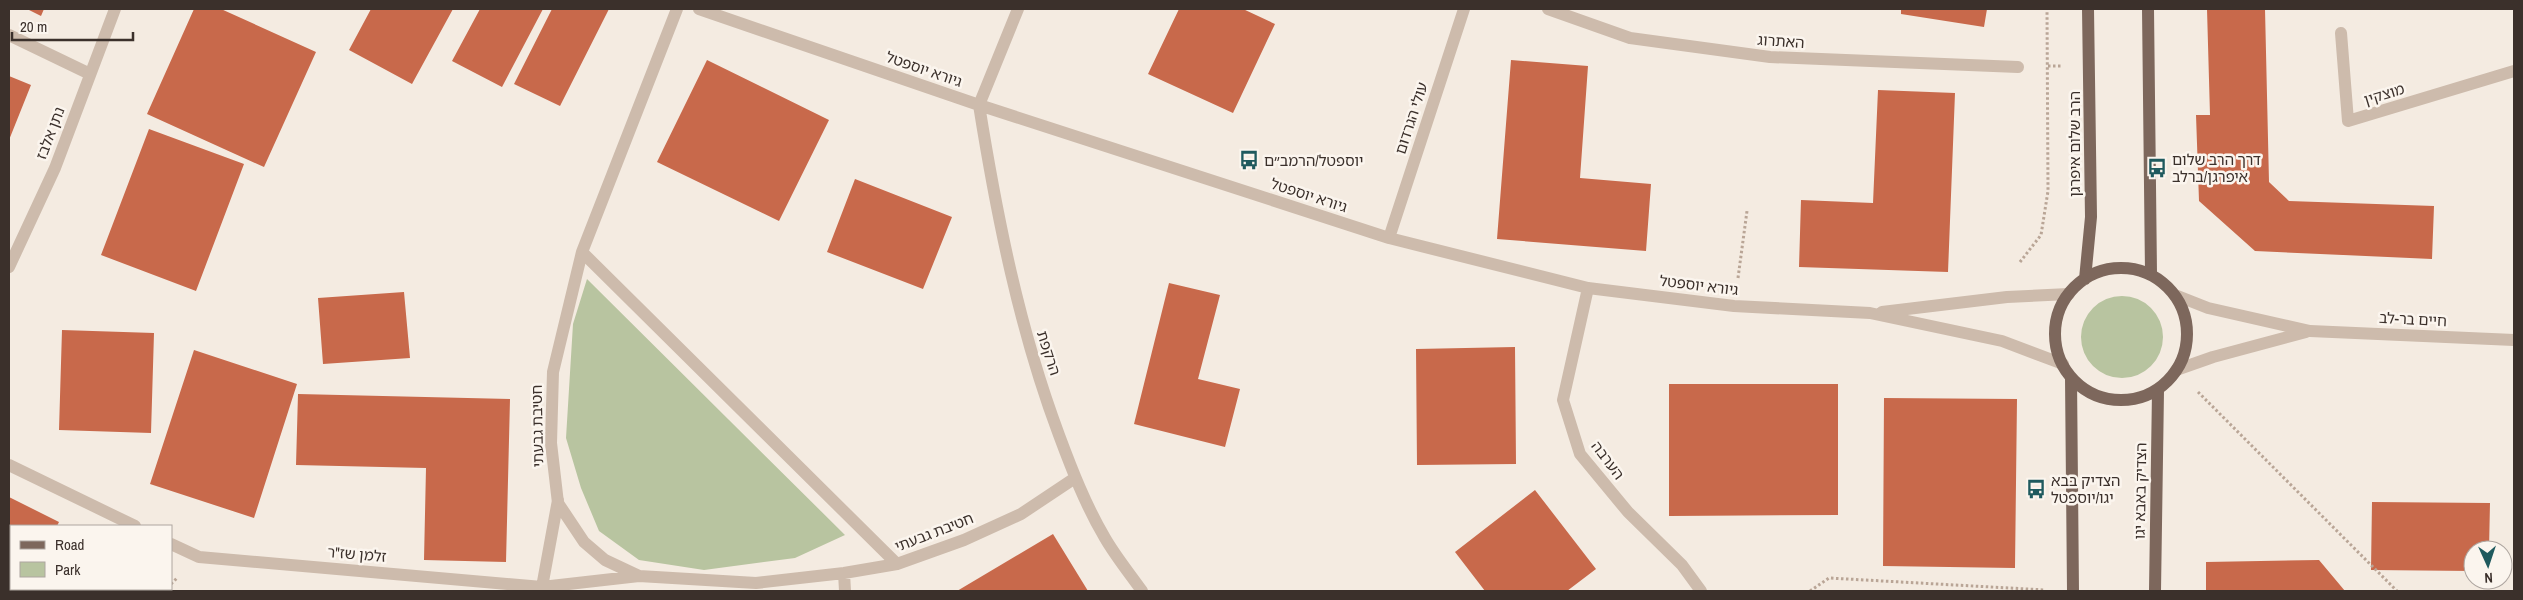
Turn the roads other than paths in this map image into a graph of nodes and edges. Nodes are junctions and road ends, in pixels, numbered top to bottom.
1 (115, 9) edge
2 (677, 9) edge
3 (699, 9) edge
4 (1018, 9) edge
5 (1464, 9) edge
6 (1548, 9) edge
7 (2088, 9) edge
8 (2148, 9) edge
9 (2341, 33) dead end
10 (9, 35) edge
11 (2018, 67) road end
12 (2514, 71) edge
13 (90, 74) junction
14 (978, 105) junction
15 (1389, 238) junction
16 (582, 252) junction
17 (9, 267) edge
18 (2150, 273) junction
19 (2085, 279) junction
20 (1588, 288) junction
21 (2069, 294) junction
22 (2175, 295) junction
23 (1870, 313) junction
24 (2310, 331) junction
25 (2514, 340) edge
26 (2062, 364) junction
27 (2176, 370) junction
28 (2071, 378) junction
29 (2158, 391) junction
30 (9, 465) edge
31 (1075, 478) junction
32 (558, 500) junction
33 (133, 525) edge
34 (172, 544) edge
35 (896, 564) junction
36 (844, 573) junction
37 (640, 576) junction
38 (542, 589) edge
39 (845, 591) edge
40 (1142, 591) edge
41 (1702, 591) edge
42 (2073, 591) edge
43 (2155, 591) edge

1 - 13 street, נתן אלבז
2 - 16 street, חטיבת גבעתי
3 - 14 street, גיורא יוספטל
4 - 14 street
5 - 15 street, עולי הגרדום
6 - 11 street, האתרוג
7 - 19 main road, הרב שלום איפרגן
8 - 18 main road
9 - 12 street, מוצקין
10 - 13 street
13 - 17 street, נתן אלבז
14 - 15 street, גיורא יוספטל
14 - 31 street, הרקפת
15 - 20 street, גיורא יוספטל
16 - 32 street, חטיבת גבעתי
16 - 35 street
18 - 19 main road
18 - 22 main road
19 - 21 main road
20 - 23 street, גיורא יוספטל
20 - 41 street, הערבה
21 - 23 street, גיורא יוספטל
21 - 26 main road
22 - 24 street, חיים בר-לב
22 - 27 main road
23 - 26 street, גיורא יוספטל
24 - 25 street, חיים בר-לב
24 - 27 street, חיים בר-לב
26 - 28 main road
27 - 29 main road
28 - 29 main road
28 - 42 main road
29 - 43 main road, הצדיק באבא יגו
30 - 33 street
31 - 35 street, חטיבת גבעתי
31 - 40 street, הרקפת
32 - 37 street, חטיבת גבעתי
32 - 38 street
34 - 38 street, זלמן שז"ר
35 - 36 street, חטיבת גבעתי
36 - 37 street, חטיבת גבעתי
36 - 39 street
37 - 38 street, זלמן שז"ר

